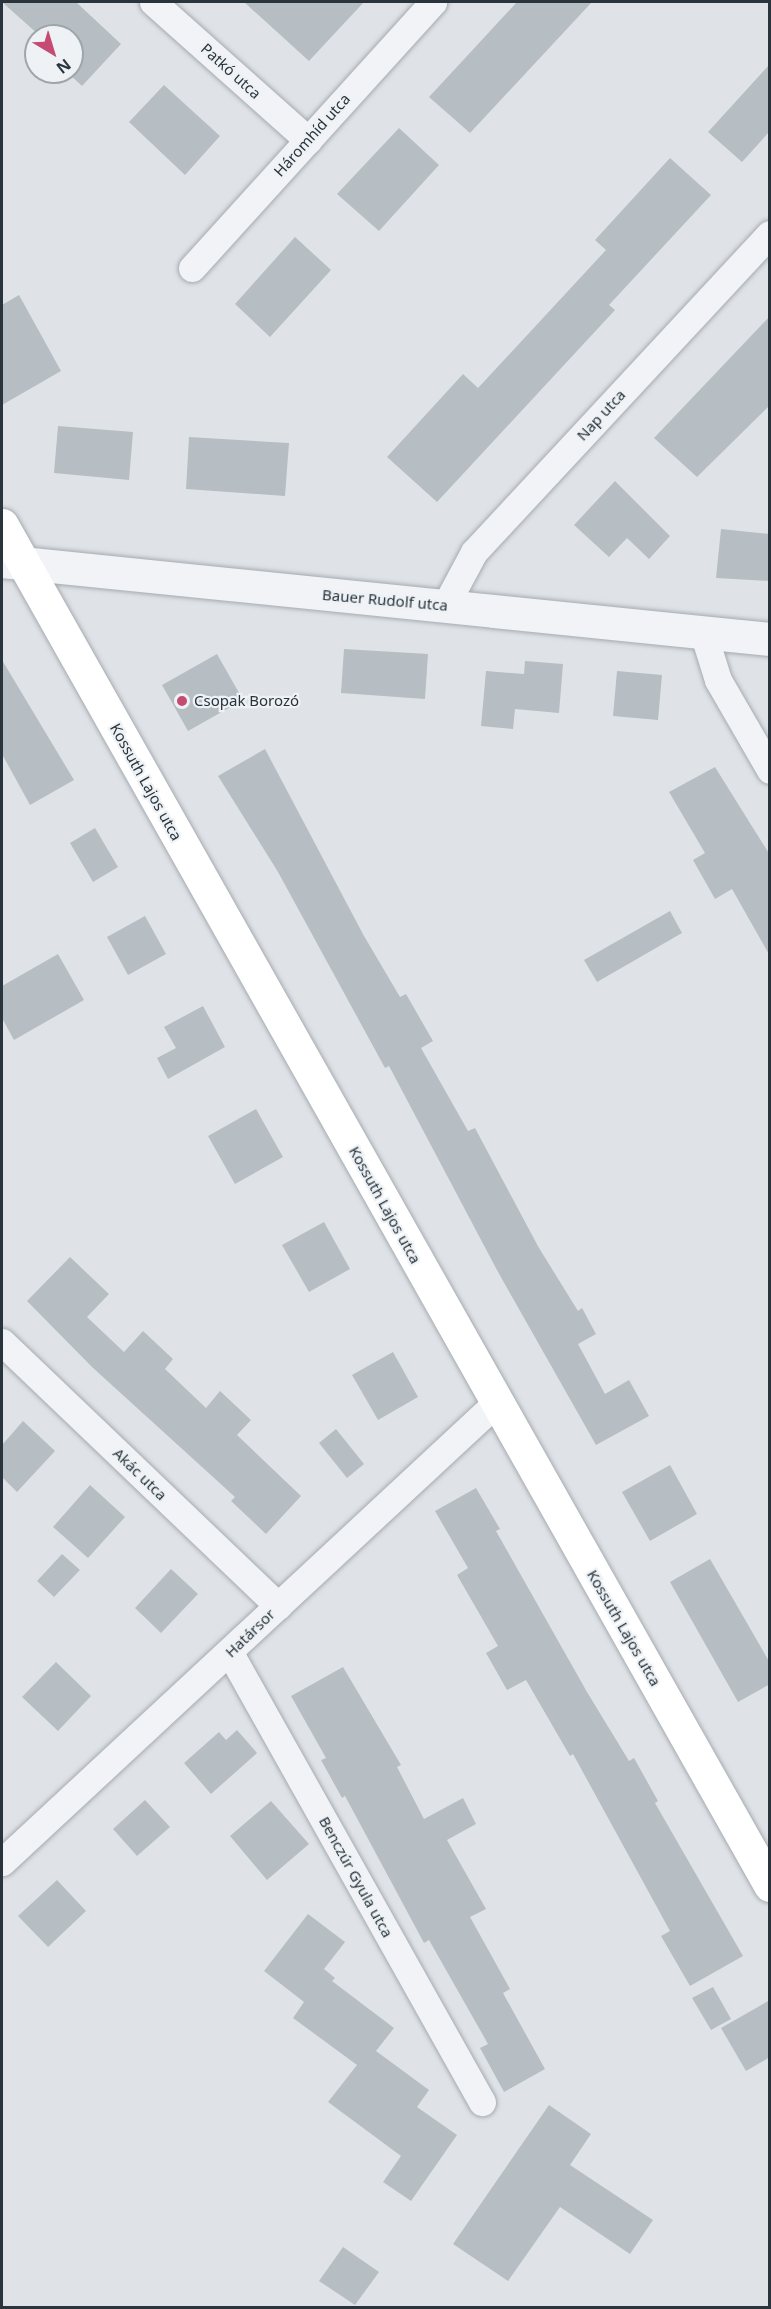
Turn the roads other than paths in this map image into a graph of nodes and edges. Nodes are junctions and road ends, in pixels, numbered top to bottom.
1 (153, 2) edge
2 (433, 2) edge
3 (308, 140) junction
4 (770, 234) edge
5 (192, 268) dead end
6 (2, 525) edge
7 (13, 563) edge
8 (445, 606) junction
9 (703, 632) junction
10 (770, 639) edge
11 (770, 770) edge
12 (2, 1342) edge
13 (496, 1403) junction
14 (278, 1606) junction
15 (230, 1653) junction
16 (2, 1862) edge
17 (770, 1885) edge
18 (482, 2102) dead end

1 - 3 street, Patkó utca
2 - 3 street, Háromhíd utca
3 - 5 street, Háromhíd utca
4 - 8 street, Nap utca
6 - 7 main road, Kossuth Lajos utca
7 - 8 street, Bauer Rudolf utca
7 - 13 main road, Kossuth Lajos utca
8 - 9 street, Bauer Rudolf utca
9 - 10 street, Bauer Rudolf utca
9 - 11 street
12 - 14 street, Akác utca
13 - 14 street, Határsor
13 - 17 main road, Kossuth Lajos utca
14 - 15 street, Határsor
15 - 16 street, Határsor
15 - 18 street, Benczúr Gyula utca

